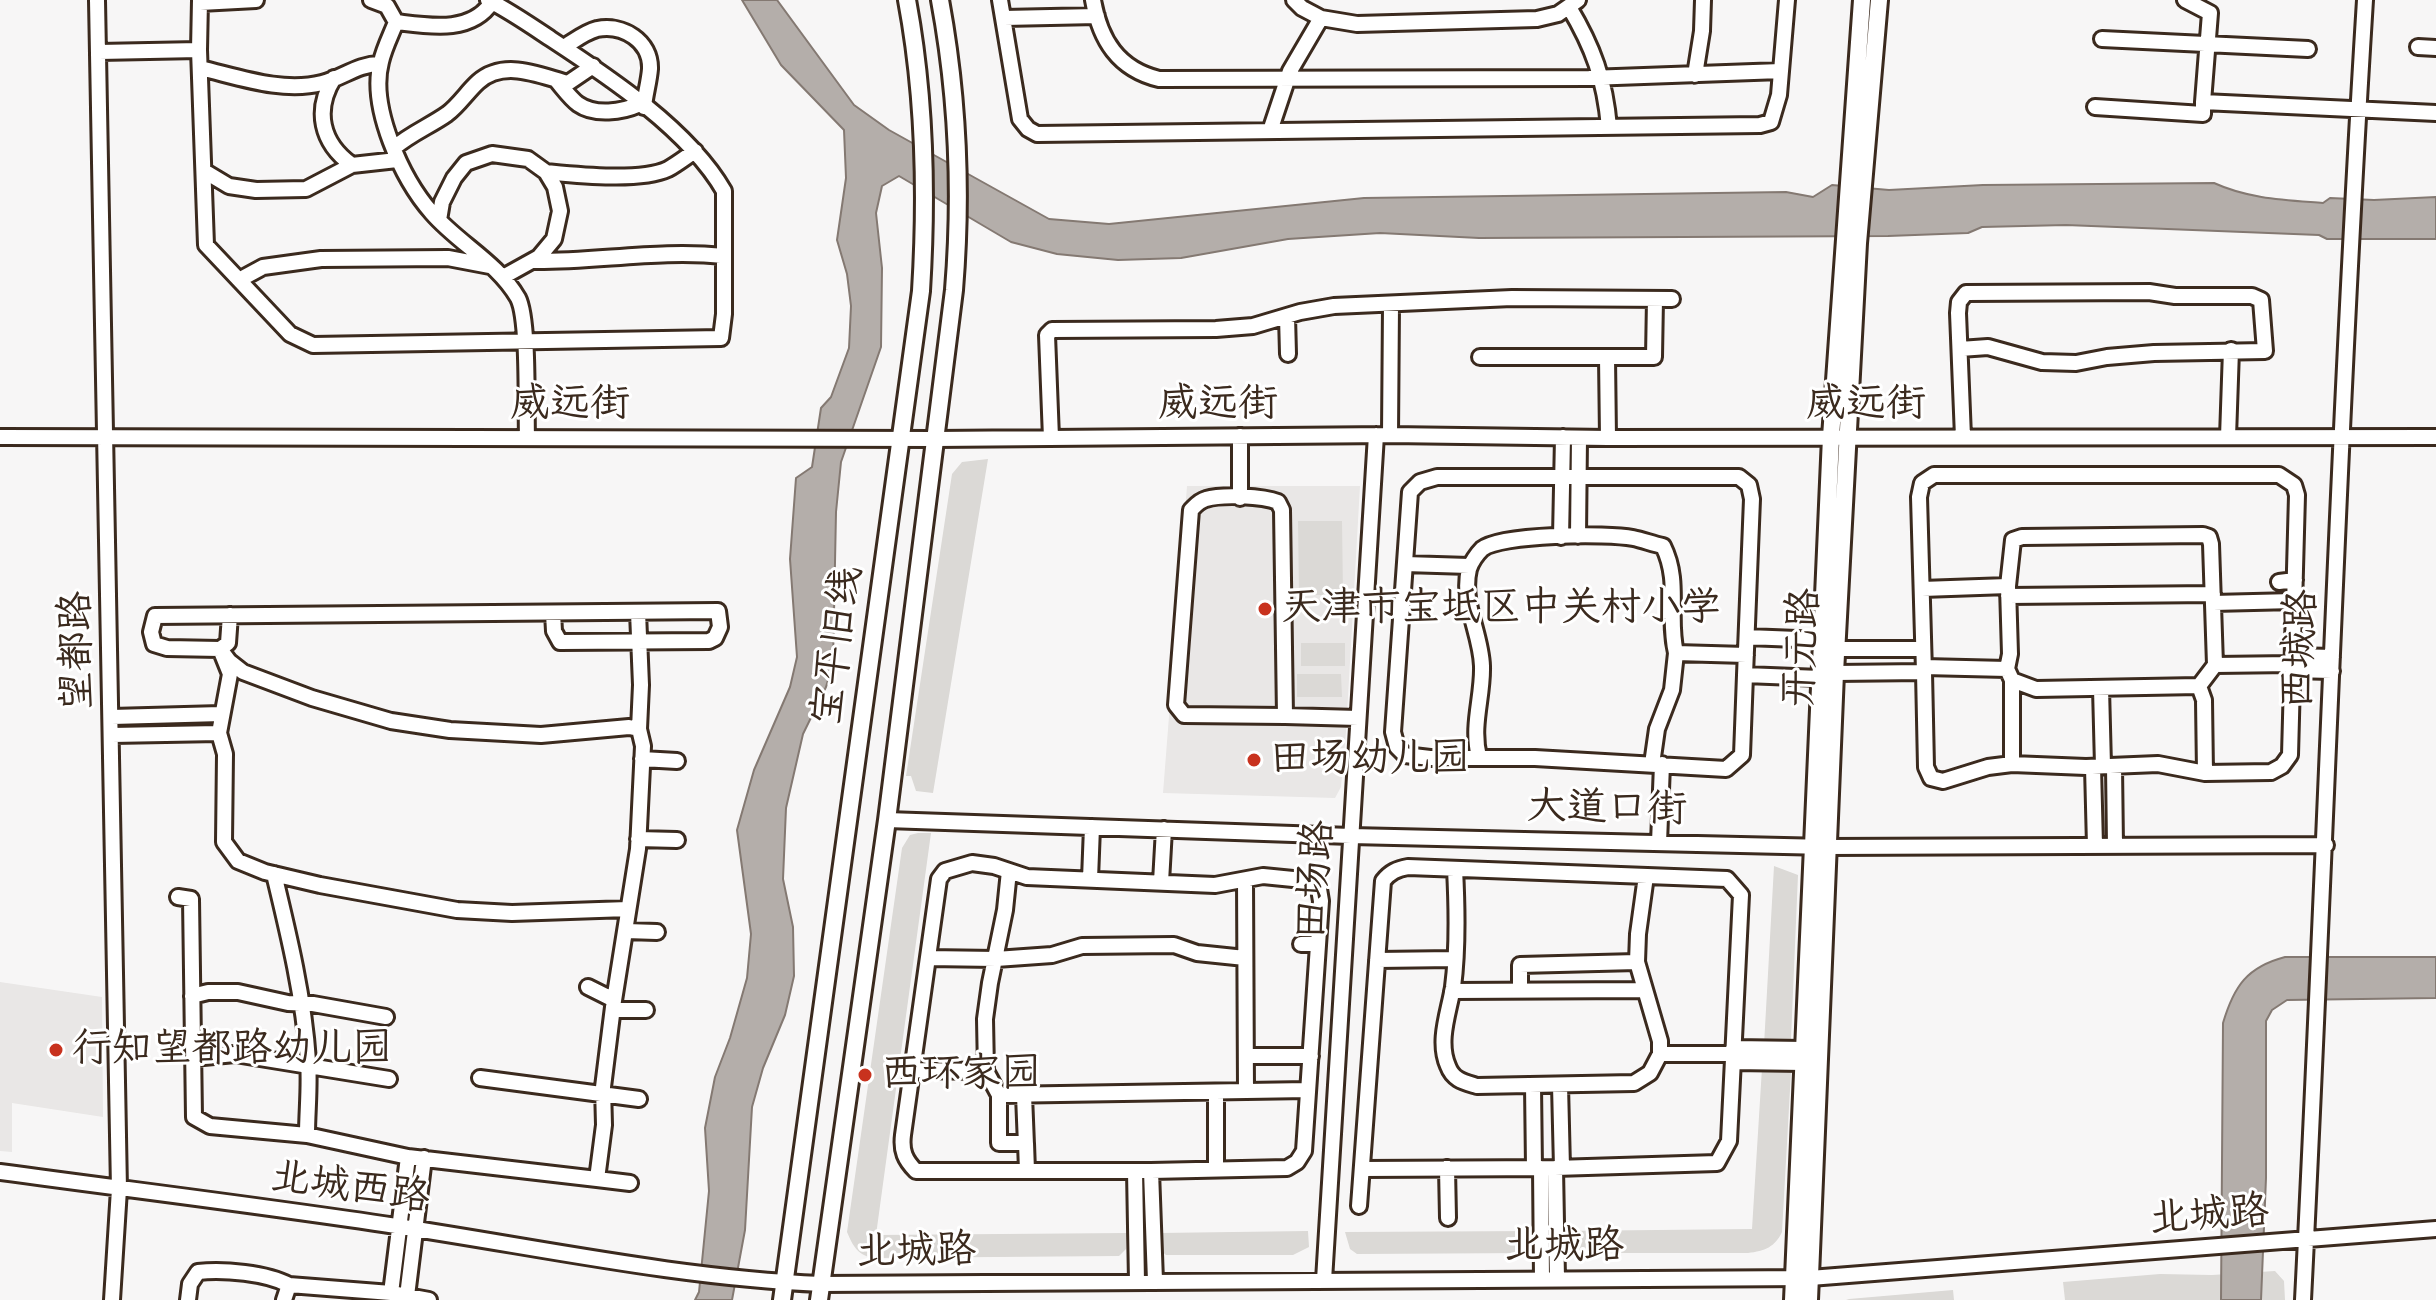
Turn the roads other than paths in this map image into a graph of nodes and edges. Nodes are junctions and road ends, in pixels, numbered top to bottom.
1 (97, 0) edge
2 (256, 0) edge
3 (371, 0) edge
4 (907, 0) edge
5 (940, 0) edge
6 (1000, 0) edge
7 (1093, 0) edge
8 (1294, 0) edge
9 (1703, 0) edge
10 (1787, 0) edge
11 (1862, 0) edge
12 (1879, 0) edge
13 (2185, 0) edge
14 (2365, 0) edge
15 (490, 1) edge
16 (200, 2) edge
17 (388, 3) edge
18 (1573, 4) edge
19 (1097, 16) junction
20 (1004, 18) junction
21 (1321, 18) junction
22 (396, 22) junction
23 (2102, 39) dead end
24 (2207, 44) junction
25 (564, 47) junction
26 (2418, 47) dead end
27 (2436, 48) edge
28 (2308, 49) dead end
29 (199, 50) junction
30 (99, 52) junction
31 (380, 64) junction
32 (593, 66) junction
33 (200, 68) junction
34 (1781, 71) junction
35 (1695, 75) junction
36 (334, 78) junction
37 (1601, 78) junction
38 (1287, 79) junction
39 (556, 80) junction
40 (2203, 102) junction
41 (642, 105) junction
42 (2095, 107) dead end
43 (2358, 109) junction
44 (2436, 113) edge
45 (1609, 127) junction
46 (1270, 131) junction
47 (695, 151) junction
48 (395, 154) junction
49 (352, 165) junction
50 (204, 171) junction
51 (546, 172) junction
52 (1856, 178) junction
53 (439, 220) junction
54 (724, 256) junction
55 (532, 261) junction
56 (498, 272) junction
57 (239, 280) junction
58 (1655, 299) junction
59 (1672, 299) dead end
60 (1391, 305) junction
61 (1287, 316) junction
62 (525, 342) junction
63 (1960, 349) junction
64 (2231, 350) junction
65 (1288, 354) dead end
66 (1480, 357) dead end
67 (1607, 357) junction
68 (1383, 435) junction
69 (107, 436) junction
70 (1240, 436) junction
71 (0, 437) edge
72 (527, 437) junction
73 (1563, 437) junction
74 (1963, 437) junction
75 (2228, 437) junction
76 (2341, 437) junction
77 (2436, 437) edge
78 (1051, 438) junction
79 (1579, 438) junction
80 (1608, 438) junction
81 (1839, 438) junction
82 (900, 439) junction
83 (936, 439) junction
84 (1569, 477) junction
85 (1240, 498) junction
86 (1578, 536) junction
87 (1561, 537) junction
88 (1405, 564) junction
89 (1469, 566) junction
90 (2295, 580) junction
91 (2279, 582) dead end
92 (1922, 589) junction
93 (2008, 591) junction
94 (2213, 598) junction
95 (2294, 601) junction
96 (638, 612) junction
97 (553, 613) junction
98 (230, 615) junction
99 (1747, 637) junction
100 (639, 642) junction
101 (1829, 645) junction
102 (220, 649) junction
103 (1923, 649) junction
104 (1676, 653) junction
105 (1746, 655) junction
106 (2293, 663) junction
107 (2332, 664) junction
108 (2215, 665) junction
109 (1924, 669) junction
110 (1745, 675) junction
111 (2009, 675) junction
112 (1828, 676) junction
113 (2199, 686) junction
114 (2101, 688) junction
115 (221, 714) junction
116 (1285, 716) junction
117 (112, 717) junction
118 (1358, 718) junction
119 (639, 729) junction
120 (219, 733) junction
121 (112, 735) junction
122 (1479, 757) junction
123 (642, 759) junction
124 (677, 761) dead end
125 (1657, 764) junction
126 (2012, 764) junction
127 (2103, 766) junction
128 (2205, 773) junction
129 (887, 820) junction
130 (1092, 827) junction
131 (1164, 829) junction
132 (1351, 836) junction
133 (638, 839) junction
134 (677, 840) dead end
135 (1659, 843) junction
136 (2326, 845) junction
137 (1820, 846) junction
138 (2095, 846) junction
139 (2115, 846) junction
140 (1455, 869) junction
141 (1009, 871) junction
142 (274, 874) junction
143 (1646, 876) junction
144 (1090, 879) junction
145 (1245, 880) junction
146 (1161, 882) junction
147 (178, 897) dead end
148 (628, 909) junction
149 (626, 931) junction
150 (657, 932) dead end
151 (1301, 944) dead end
152 (1318, 944) junction
153 (928, 958) junction
154 (1245, 958) junction
155 (996, 959) junction
156 (1454, 959) junction
157 (1377, 960) junction
158 (1637, 962) junction
159 (588, 987) dead end
160 (1520, 990) junction
161 (1644, 990) junction
162 (1452, 991) junction
163 (192, 996) junction
164 (301, 1005) junction
165 (613, 1005) junction
166 (646, 1010) dead end
167 (386, 1017) dead end
168 (1660, 1054) junction
169 (1311, 1055) junction
170 (1733, 1055) junction
171 (1246, 1056) junction
172 (1337, 1056) junction
173 (1804, 1056) junction
174 (193, 1058) junction
175 (308, 1067) junction
176 (912, 1070) junction
177 (986, 1071) junction
178 (480, 1078) dead end
179 (389, 1079) dead end
180 (1533, 1085) junction
181 (1560, 1085) junction
182 (1308, 1090) junction
183 (1246, 1091) junction
184 (1216, 1092) junction
185 (999, 1095) junction
186 (1024, 1095) junction
187 (604, 1096) junction
188 (639, 1099) dead end
189 (307, 1135) junction
190 (1026, 1145) junction
191 (408, 1157) junction
192 (424, 1158) junction
193 (1447, 1168) junction
194 (1548, 1168) junction
195 (1216, 1169) junction
196 (1362, 1169) junction
197 (1027, 1171) junction
198 (1143, 1171) junction
199 (0, 1172) edge
200 (597, 1179) junction
201 (630, 1183) dead end
202 (119, 1189) junction
203 (1359, 1206) dead end
204 (1448, 1218) dead end
205 (399, 1226) junction
206 (2436, 1229) edge
207 (415, 1230) junction
208 (2306, 1240) junction
209 (691, 1271) joint
210 (1802, 1278) junction
211 (1549, 1279) junction
212 (1324, 1280) junction
213 (1155, 1281) junction
214 (1137, 1282) junction
215 (289, 1285) junction
216 (784, 1291) edge
217 (820, 1292) edge
218 (391, 1293) junction
219 (407, 1296) junction
220 (112, 1300) edge
221 (188, 1300) edge
222 (284, 1300) edge
223 (429, 1300) edge
224 (1793, 1300) edge
225 (1809, 1300) edge
226 (2303, 1300) edge

1 - 30 street, 望都路
2 - 16 street
3 - 17 street
4 - 82 main road, 宝平旧线
5 - 83 main road, 宝平旧线
6 - 20 street
7 - 19 street
8 - 21 street
9 - 35 street
10 - 34 street
11 - 52 main road, 开元路
12 - 52 main road, 开元路
13 - 24 street
14 - 43 street, 西城路
15 - 22 street
15 - 25 street
16 - 29 street
17 - 22 street
18 - 21 street
18 - 37 street
19 - 20 street
19 - 38 street
20 - 46 street
21 - 38 street
22 - 31 street
23 - 24 street
24 - 28 street
24 - 40 street
25 - 32 street
25 - 41 street
26 - 27 street
29 - 30 street
29 - 33 street
30 - 69 street, 望都路
31 - 36 street
31 - 48 street
32 - 39 street
32 - 41 street
33 - 36 street
33 - 50 street
34 - 35 street
34 - 45 street
35 - 37 street
36 - 49 street
37 - 38 street
37 - 45 street
38 - 46 street
39 - 41 street
39 - 48 street
40 - 42 street
40 - 43 street
41 - 47 street
43 - 44 street
43 - 76 street, 西城路
45 - 46 street
47 - 51 street
47 - 54 street
48 - 49 street
48 - 53 street
49 - 50 street
50 - 57 street
51 - 53 street
51 - 55 street
52 - 81 main road, 开元路
53 - 56 street
54 - 55 street
54 - 62 street
55 - 56 street
56 - 57 street
56 - 62 street
57 - 62 street
58 - 59 street
58 - 60 street
58 - 67 street
60 - 61 street
60 - 68 street, 田场路
61 - 65 street
61 - 78 street
62 - 72 street
63 - 64 street
63 - 64 street
63 - 74 street
64 - 75 street
66 - 67 street
67 - 80 street
68 - 70 street, 威远街
68 - 73 street, 威远街
68 - 118 street, 田场路
69 - 71 street, 威远街
69 - 72 street, 威远街
69 - 117 street, 望都路
70 - 78 street, 威远街
70 - 85 street
72 - 82 street, 威远街
73 - 79 street, 威远街
73 - 84 street
74 - 75 street, 威远街
74 - 81 street, 威远街
75 - 76 street, 威远街
76 - 77 street, 威远街
76 - 107 street, 西城路
78 - 83 street, 威远街
79 - 80 street, 威远街
79 - 84 street
80 - 81 street, 威远街
81 - 101 main road, 开元路
82 - 83 street, 威远街
82 - 216 main road, 宝平旧线
83 - 129 main road, 宝平旧线
84 - 86 street
84 - 87 street
84 - 88 street
84 - 99 street
85 - 116 street
85 - 116 street
86 - 87 street
86 - 104 street
87 - 89 street
88 - 89 street
88 - 122 street
89 - 122 street
90 - 91 street
90 - 92 street
90 - 95 street
92 - 93 street
92 - 103 street
93 - 94 street
93 - 94 street
93 - 111 street
94 - 95 street
94 - 108 street
95 - 106 street
96 - 97 street
96 - 100 street
96 - 100 street
97 - 98 street
97 - 100 street
98 - 102 street
98 - 102 street
99 - 101 street
99 - 105 street
100 - 119 street
101 - 103 street
101 - 112 main road, 开元路
102 - 115 street
102 - 119 street
103 - 109 street
104 - 105 street
104 - 125 street
105 - 110 street
106 - 107 street
106 - 108 street
106 - 128 street
107 - 136 street, 西城路
108 - 113 street
109 - 111 street
109 - 112 street
109 - 126 street
110 - 112 street
110 - 125 street
111 - 114 street
111 - 126 street
112 - 137 main road, 开元路
113 - 114 street
113 - 128 street
114 - 127 street
115 - 117 street
115 - 120 street
116 - 118 street
117 - 121 street, 望都路
118 - 132 street, 田场路
119 - 123 street
120 - 121 street
120 - 142 street
121 - 202 street, 望都路
122 - 125 street
123 - 124 street
123 - 133 street
125 - 135 street
126 - 127 street
127 - 128 street
127 - 138 street
127 - 139 street
129 - 130 street, 大道口街
129 - 217 main road, 宝平旧线
130 - 131 street, 大道口街
130 - 144 street
131 - 132 street, 大道口街
131 - 146 street
132 - 135 street, 大道口街
132 - 172 street, 田场路
133 - 134 street
133 - 148 street
135 - 137 street, 大道口街
136 - 139 street, 大道口街
136 - 208 street, 西城路
137 - 138 street, 大道口街
137 - 173 main road, 开元路
137 - 210 main road, 开元路
138 - 139 street, 大道口街
140 - 143 street
140 - 156 street
140 - 157 street
141 - 144 street
141 - 153 street
141 - 155 street
142 - 148 street
142 - 164 street
143 - 158 street
143 - 170 street
144 - 146 street
145 - 146 street
145 - 152 street
145 - 154 street
147 - 163 street
148 - 149 street
149 - 150 street
149 - 165 street
151 - 152 street
152 - 169 street
153 - 155 street
153 - 176 street
154 - 155 street
154 - 171 street
155 - 177 street
156 - 157 street
156 - 162 street
157 - 196 street
158 - 160 street
158 - 161 street
159 - 165 street
160 - 161 street
160 - 162 street
161 - 168 street
162 - 180 street
163 - 164 street
163 - 174 street
164 - 167 street
164 - 175 street
165 - 166 street
165 - 187 street
168 - 170 street
168 - 181 street
169 - 171 street
169 - 172 street
169 - 182 street
170 - 173 street
170 - 194 street
171 - 183 street
172 - 212 street, 田场路
173 - 210 main road, 开元路
174 - 175 street
174 - 189 street
175 - 179 street
175 - 189 street
176 - 177 street
176 - 197 street
177 - 185 street
178 - 187 street
180 - 181 street
180 - 194 street
181 - 194 street
182 - 183 street
182 - 195 street
183 - 184 street
184 - 186 street
184 - 195 street
185 - 186 street
185 - 190 street
186 - 190 street
187 - 188 street
187 - 200 street
189 - 191 street
190 - 197 street
191 - 192 street
191 - 205 street
192 - 200 street
192 - 207 street
193 - 194 street
193 - 196 street
193 - 204 street
194 - 211 street
195 - 198 street
196 - 203 street
197 - 198 street
198 - 213 street
198 - 214 street
199 - 202 street, 北城西路
200 - 201 street
202 - 205 street, 北城西路
202 - 220 street, 望都路
205 - 207 street, 北城西路
205 - 218 street
206 - 208 street, 北城路
207 - 209 street, 北城西路
207 - 219 street
208 - 210 street, 北城路
208 - 226 street, 西城路
209 - 216 street, 北城路
210 - 211 street, 北城路
210 - 224 main road, 开元路
210 - 225 main road, 开元路
211 - 212 street, 北城路
212 - 213 street, 北城路
213 - 214 street, 北城路
214 - 217 street, 北城路
215 - 218 street
215 - 221 street
215 - 222 street
216 - 217 street, 北城路
218 - 219 street
219 - 223 street

